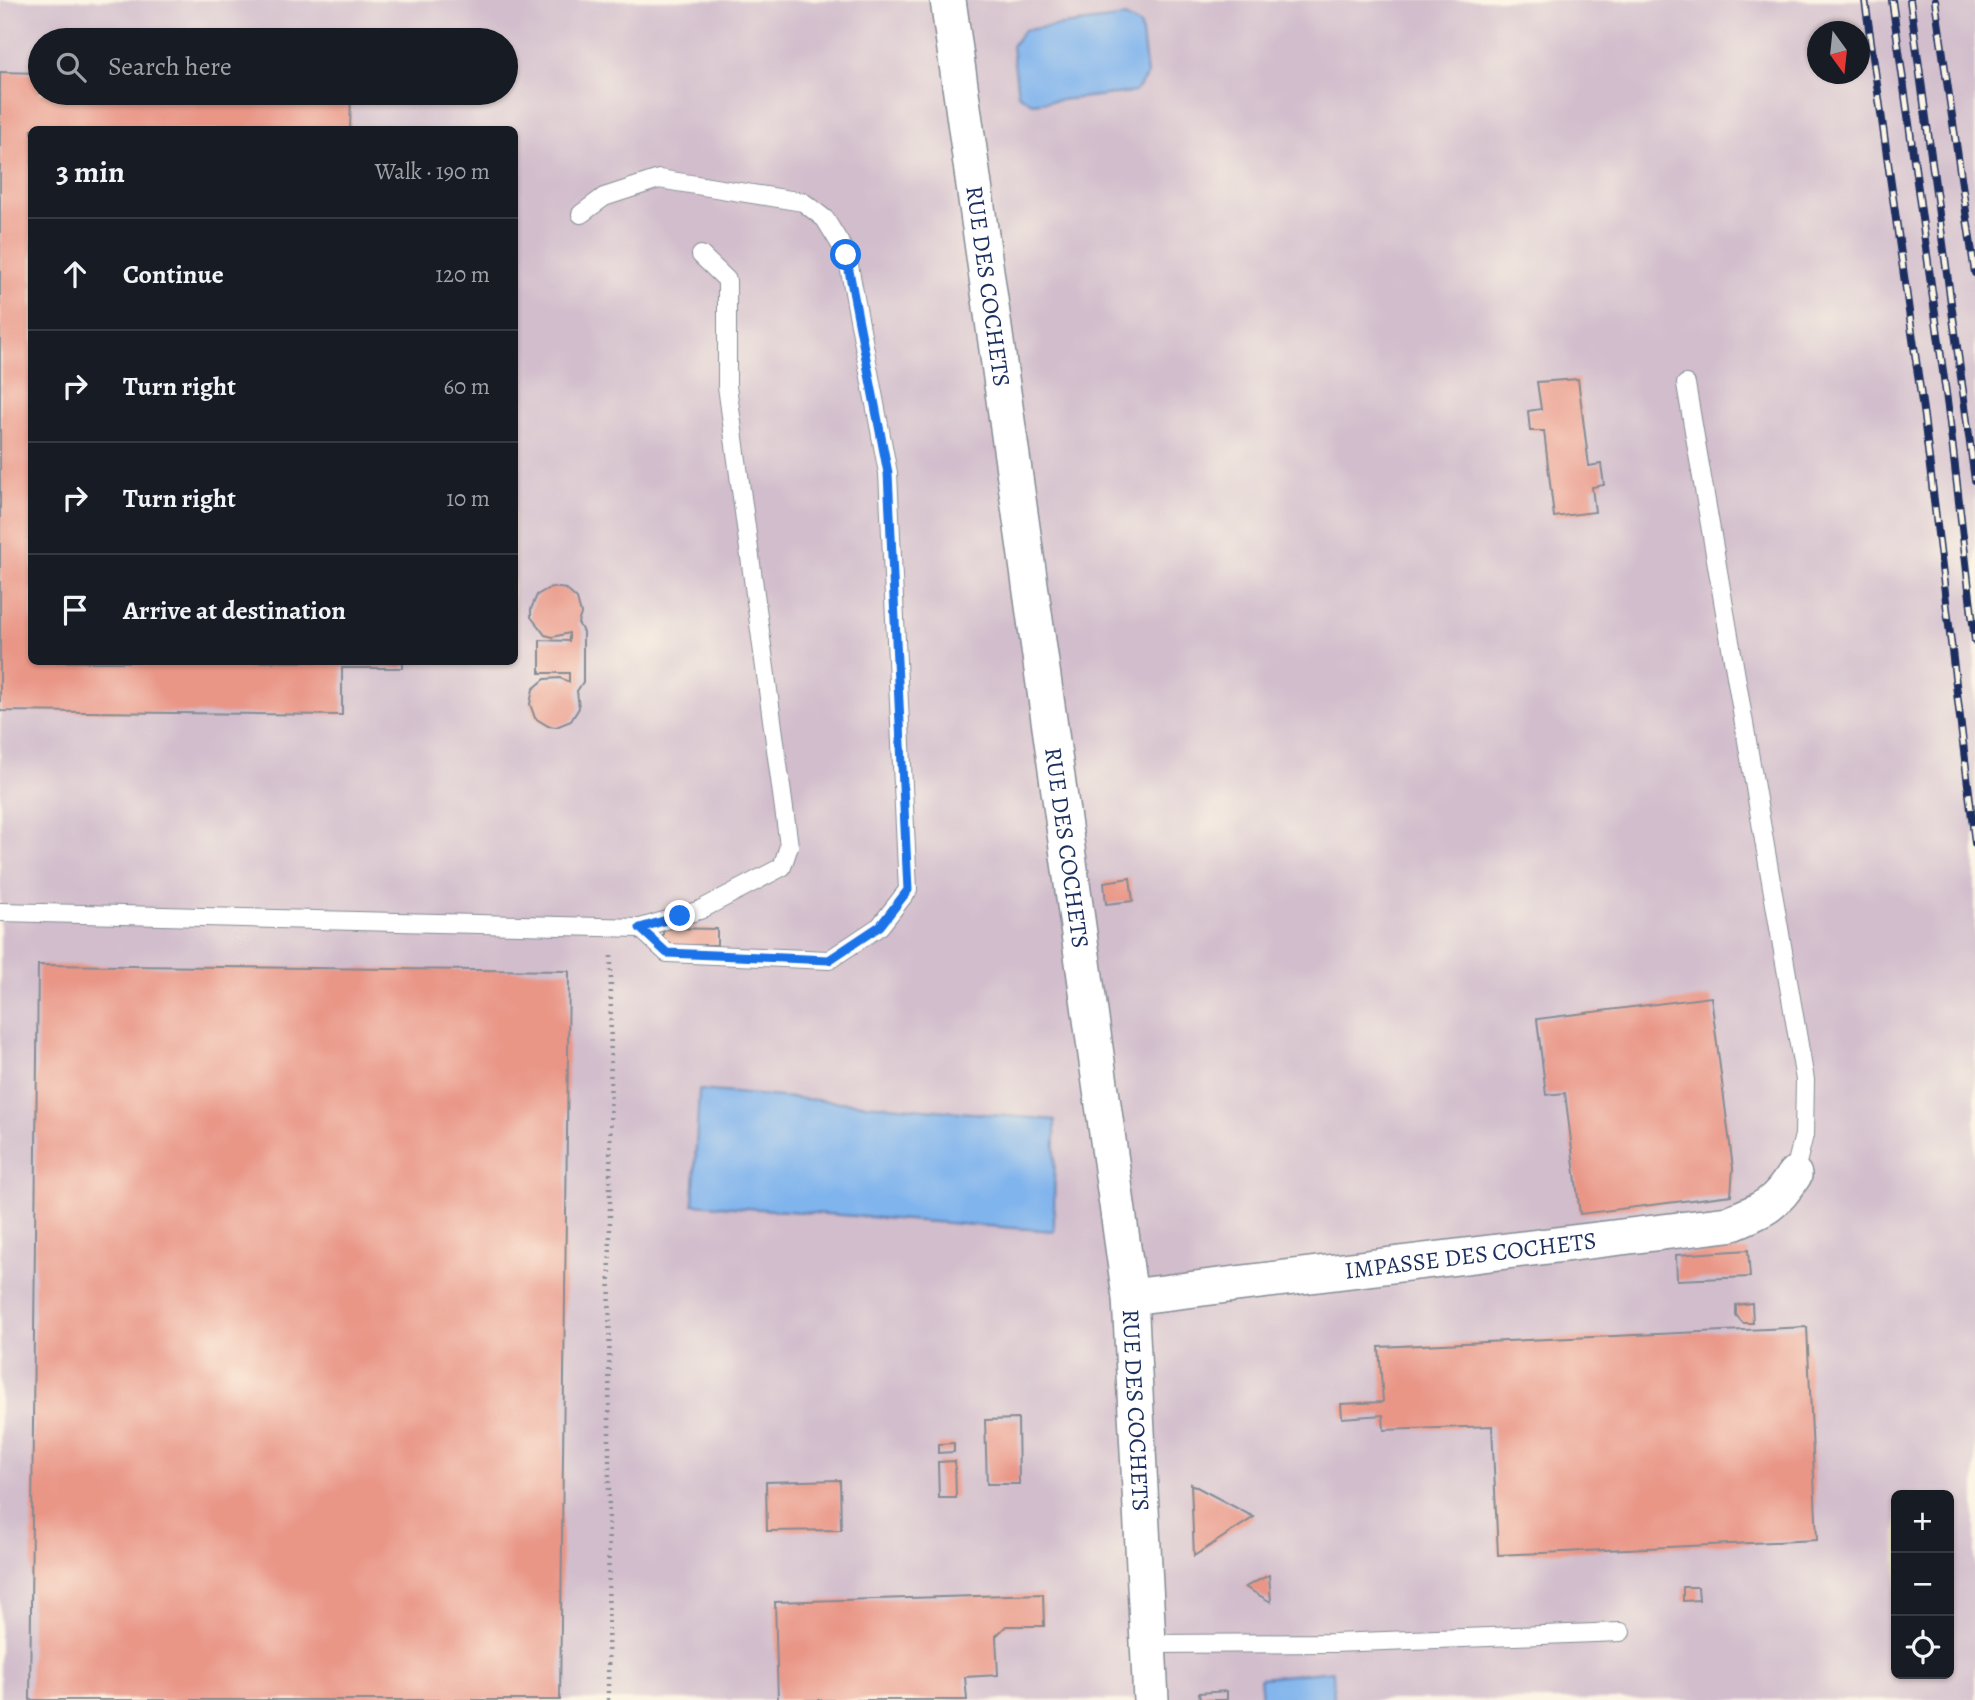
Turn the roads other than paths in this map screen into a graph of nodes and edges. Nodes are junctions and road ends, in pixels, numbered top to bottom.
1 (948, 0) edge
2 (581, 214) dead end
3 (701, 255) dead end
4 (1686, 384) dead end
5 (0, 912) edge
6 (640, 928) junction
7 (1794, 1175) joint
8 (1130, 1297) junction
9 (1621, 1632) dead end
10 (1149, 1644) junction
11 (1151, 1700) edge

1 - 8 street, RUE DES COCHETS
2 - 6 lane
3 - 6 lane
4 - 7 lane
5 - 6 lane
7 - 8 street, IMPASSE DES COCHETS
8 - 10 street, RUE DES COCHETS
9 - 10 lane
10 - 11 street, RUE DES COCHETS

